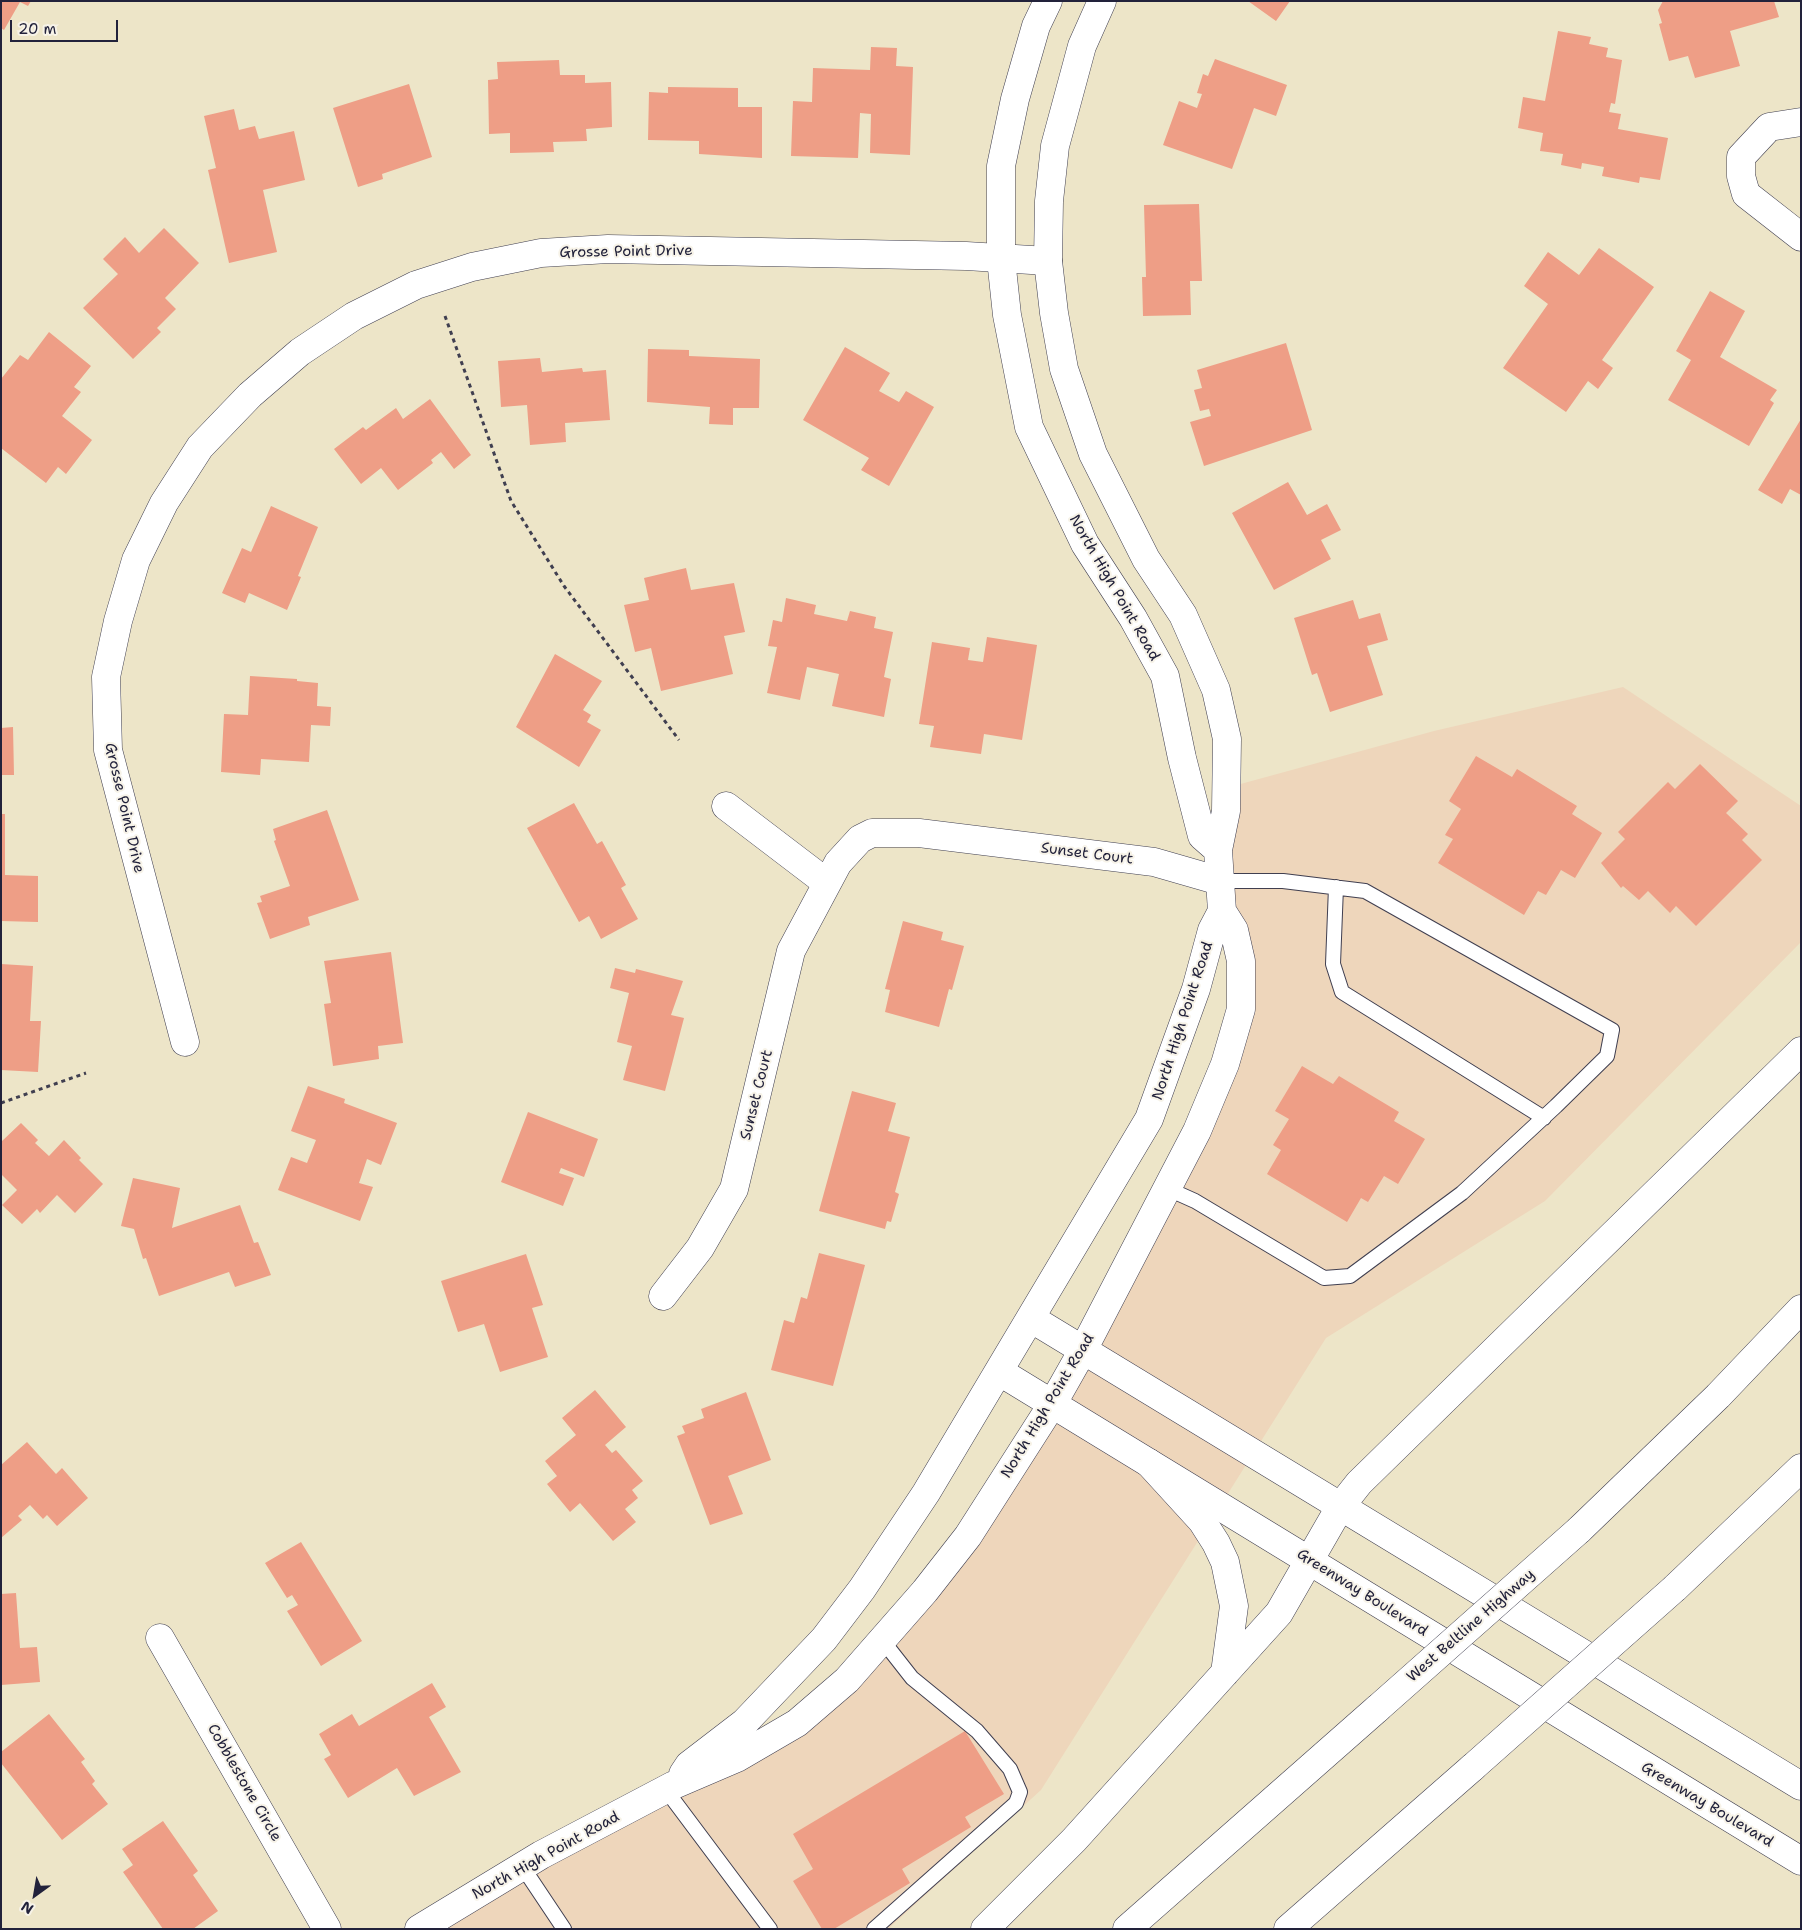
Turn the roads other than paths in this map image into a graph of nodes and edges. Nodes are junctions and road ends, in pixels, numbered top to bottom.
1 (1048, 1) edge
2 (1102, 1) edge
3 (1801, 122) edge
4 (1801, 237) edge
5 (1001, 259) junction
6 (1048, 261) junction
7 (726, 806) dead end
8 (1218, 850) junction
9 (1220, 881) junction
10 (827, 883) junction
11 (1336, 887) junction
12 (1222, 910) junction
13 (184, 1042) dead end
14 (1801, 1051) edge
15 (1544, 1118) junction
16 (1166, 1188) junction
17 (662, 1296) dead end
18 (1801, 1309) edge
19 (1032, 1319) junction
20 (1083, 1350) junction
21 (1000, 1372) junction
22 (1053, 1403) junction
23 (1149, 1463) junction
24 (1801, 1468) edge
25 (1340, 1507) junction
26 (1309, 1561) junction
27 (160, 1638) dead end
28 (883, 1641) junction
29 (1224, 1673) junction
30 (1801, 1786) edge
31 (670, 1788) junction
32 (1801, 1861) edge
33 (522, 1866) junction
34 (327, 1929) edge
35 (418, 1929) edge
36 (564, 1929) edge
37 (770, 1929) edge
38 (874, 1929) edge
39 (985, 1929) edge
40 (1127, 1929) edge
41 (1288, 1929) edge

1 - 5 main road, North High Point Road
2 - 6 main road, North High Point Road
3 - 4 main road
5 - 6 main road, Grosse Point Drive
5 - 8 main road, North High Point Road
5 - 13 main road, Grosse Point Drive
6 - 8 main road, North High Point Road
7 - 10 main road
8 - 9 main road, North High Point Road
9 - 10 main road, Sunset Court
9 - 11 lane
9 - 12 main road, North High Point Road
10 - 17 main road, Sunset Court
11 - 15 lane
11 - 15 lane
12 - 16 main road, North High Point Road
12 - 19 main road, North High Point Road
14 - 25 main road
15 - 16 lane
16 - 20 main road, North High Point Road
18 - 40 main road, West Beltline Highway, bridge
19 - 20 main road
19 - 21 main road, North High Point Road
20 - 22 main road, North High Point Road
20 - 25 main road
21 - 22 main road, Greenway Boulevard
21 - 31 main road, North High Point Road
22 - 23 main road, Greenway Boulevard
22 - 28 main road, North High Point Road
23 - 26 main road, Greenway Boulevard
23 - 29 main road
24 - 41 main road, bridge
25 - 26 main road
25 - 30 main road
26 - 29 main road
26 - 32 main road, Greenway Boulevard
27 - 34 main road, Cobblestone Circle
28 - 31 main road, North High Point Road
28 - 38 lane
29 - 39 main road
31 - 33 main road, North High Point Road
31 - 37 lane
33 - 35 main road, North High Point Road
33 - 36 lane

